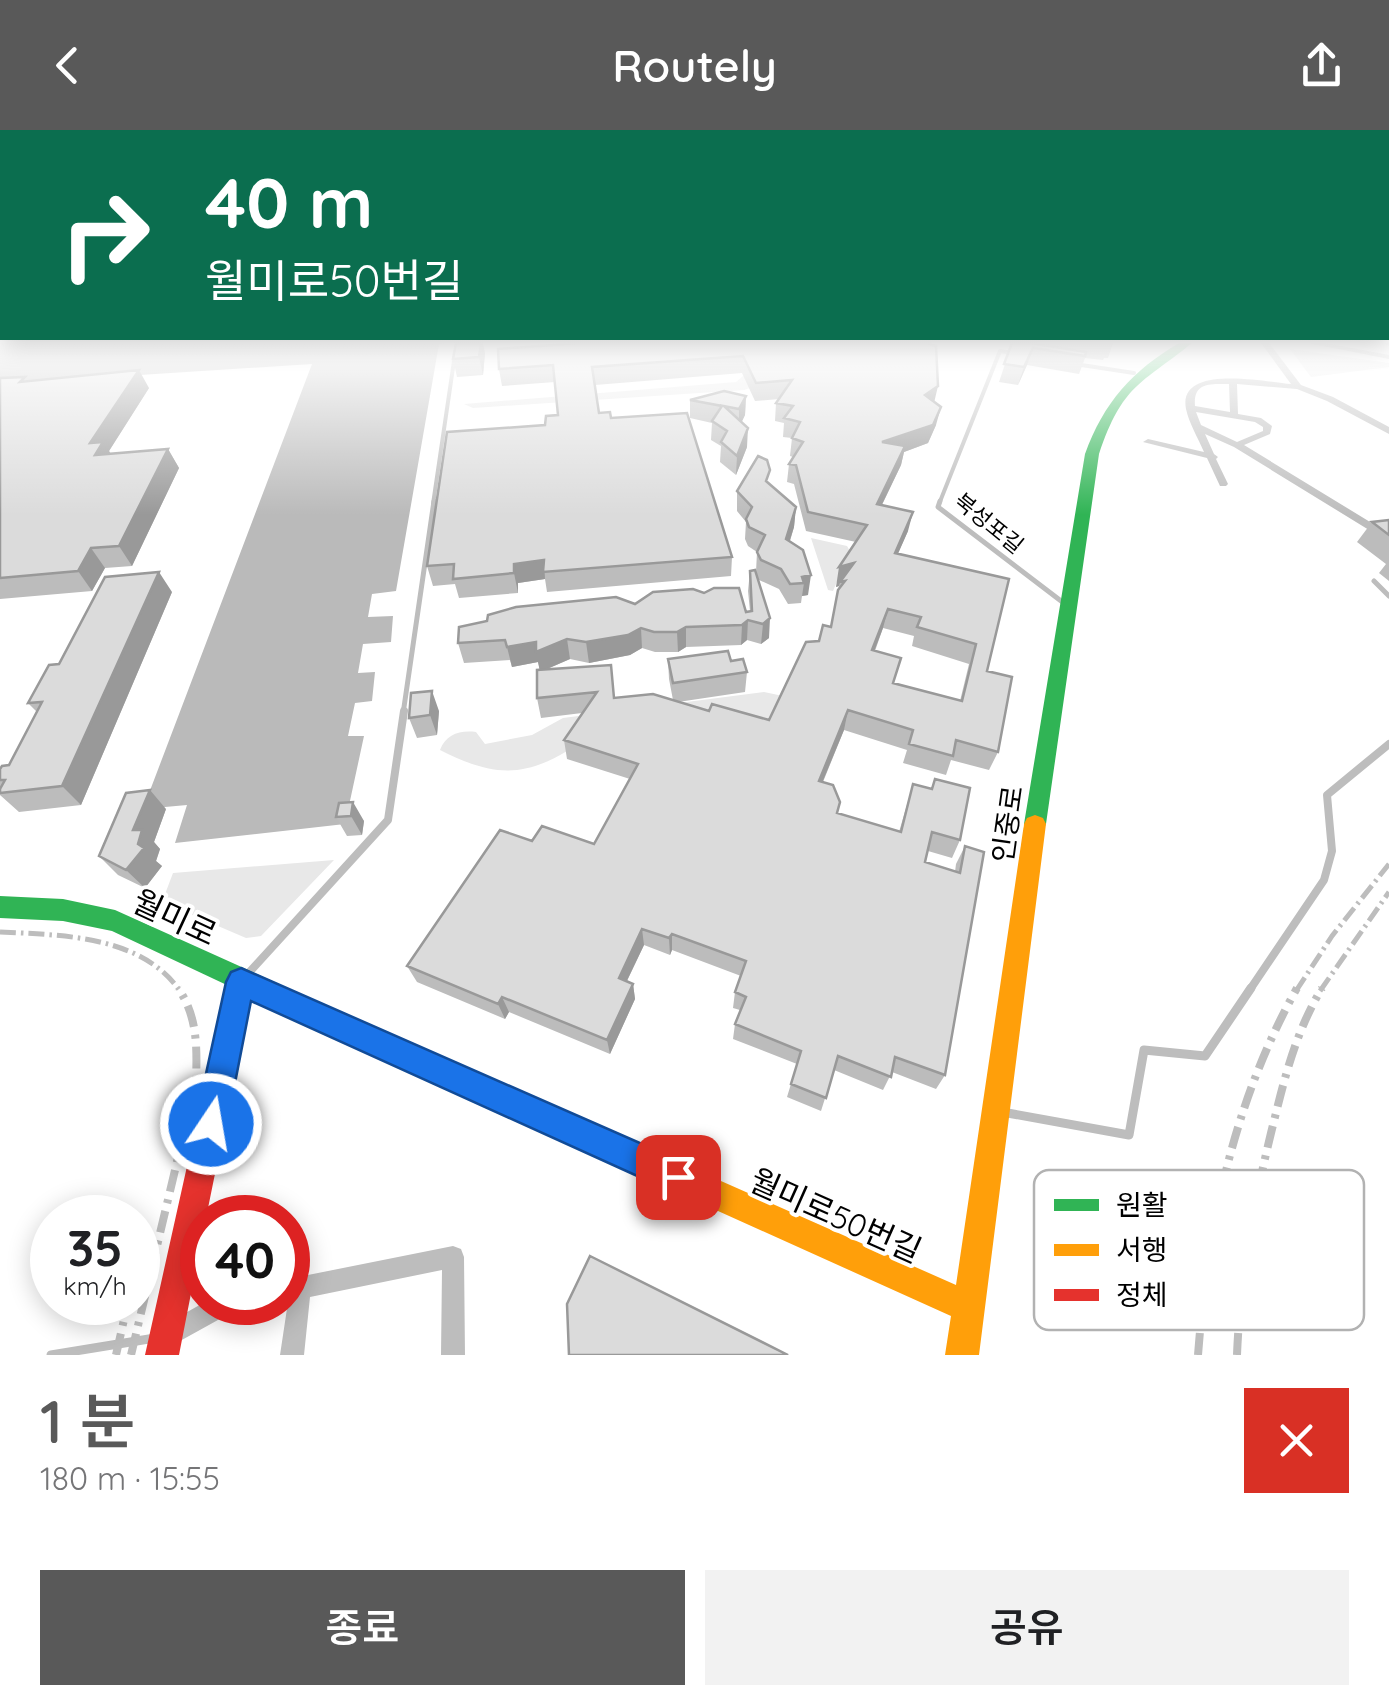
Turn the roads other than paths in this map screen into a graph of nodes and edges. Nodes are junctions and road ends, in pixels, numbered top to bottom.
1 (448, 400) edge
2 (980, 400) edge
3 (1113, 400) edge
4 (1189, 400) edge
5 (1233, 400) edge
6 (1332, 400) edge
7 (1190, 408) junction
8 (1234, 416) junction
9 (1197, 427) junction
10 (1389, 431) edge
11 (1148, 442) dead end
12 (1237, 445) junction
13 (1213, 457) junction
14 (1223, 484) dead end
15 (1389, 526) edge
16 (1374, 581) dead end
17 (1389, 596) edge
18 (1066, 604) junction
19 (1389, 744) edge
20 (0, 907) edge
21 (241, 982) junction
22 (996, 1111) junction
23 (310, 1286) edge
24 (969, 1306) junction
25 (195, 1325) edge
26 (293, 1325) edge
27 (164, 1346) edge
28 (51, 1355) edge
29 (292, 1355) edge
30 (453, 1355) edge
31 (962, 1355) edge

1 - 21 lane
2 - 18 lane, 북성포길
3 - 18 main road, 인중로
4 - 7 street
5 - 8 street
6 - 10 street
7 - 8 street
7 - 9 street
8 - 12 street
9 - 12 street
9 - 13 street
11 - 13 street
12 - 15 street
13 - 14 street
16 - 17 lane
18 - 22 main road, 인중로
19 - 22 lane
20 - 21 main road, 월미로
21 - 24 main road, 월미로50번길
21 - 27 main road
22 - 24 main road, 인중로
23 - 30 street
24 - 31 main road, 인중로
25 - 27 street
26 - 29 street
27 - 28 lane

